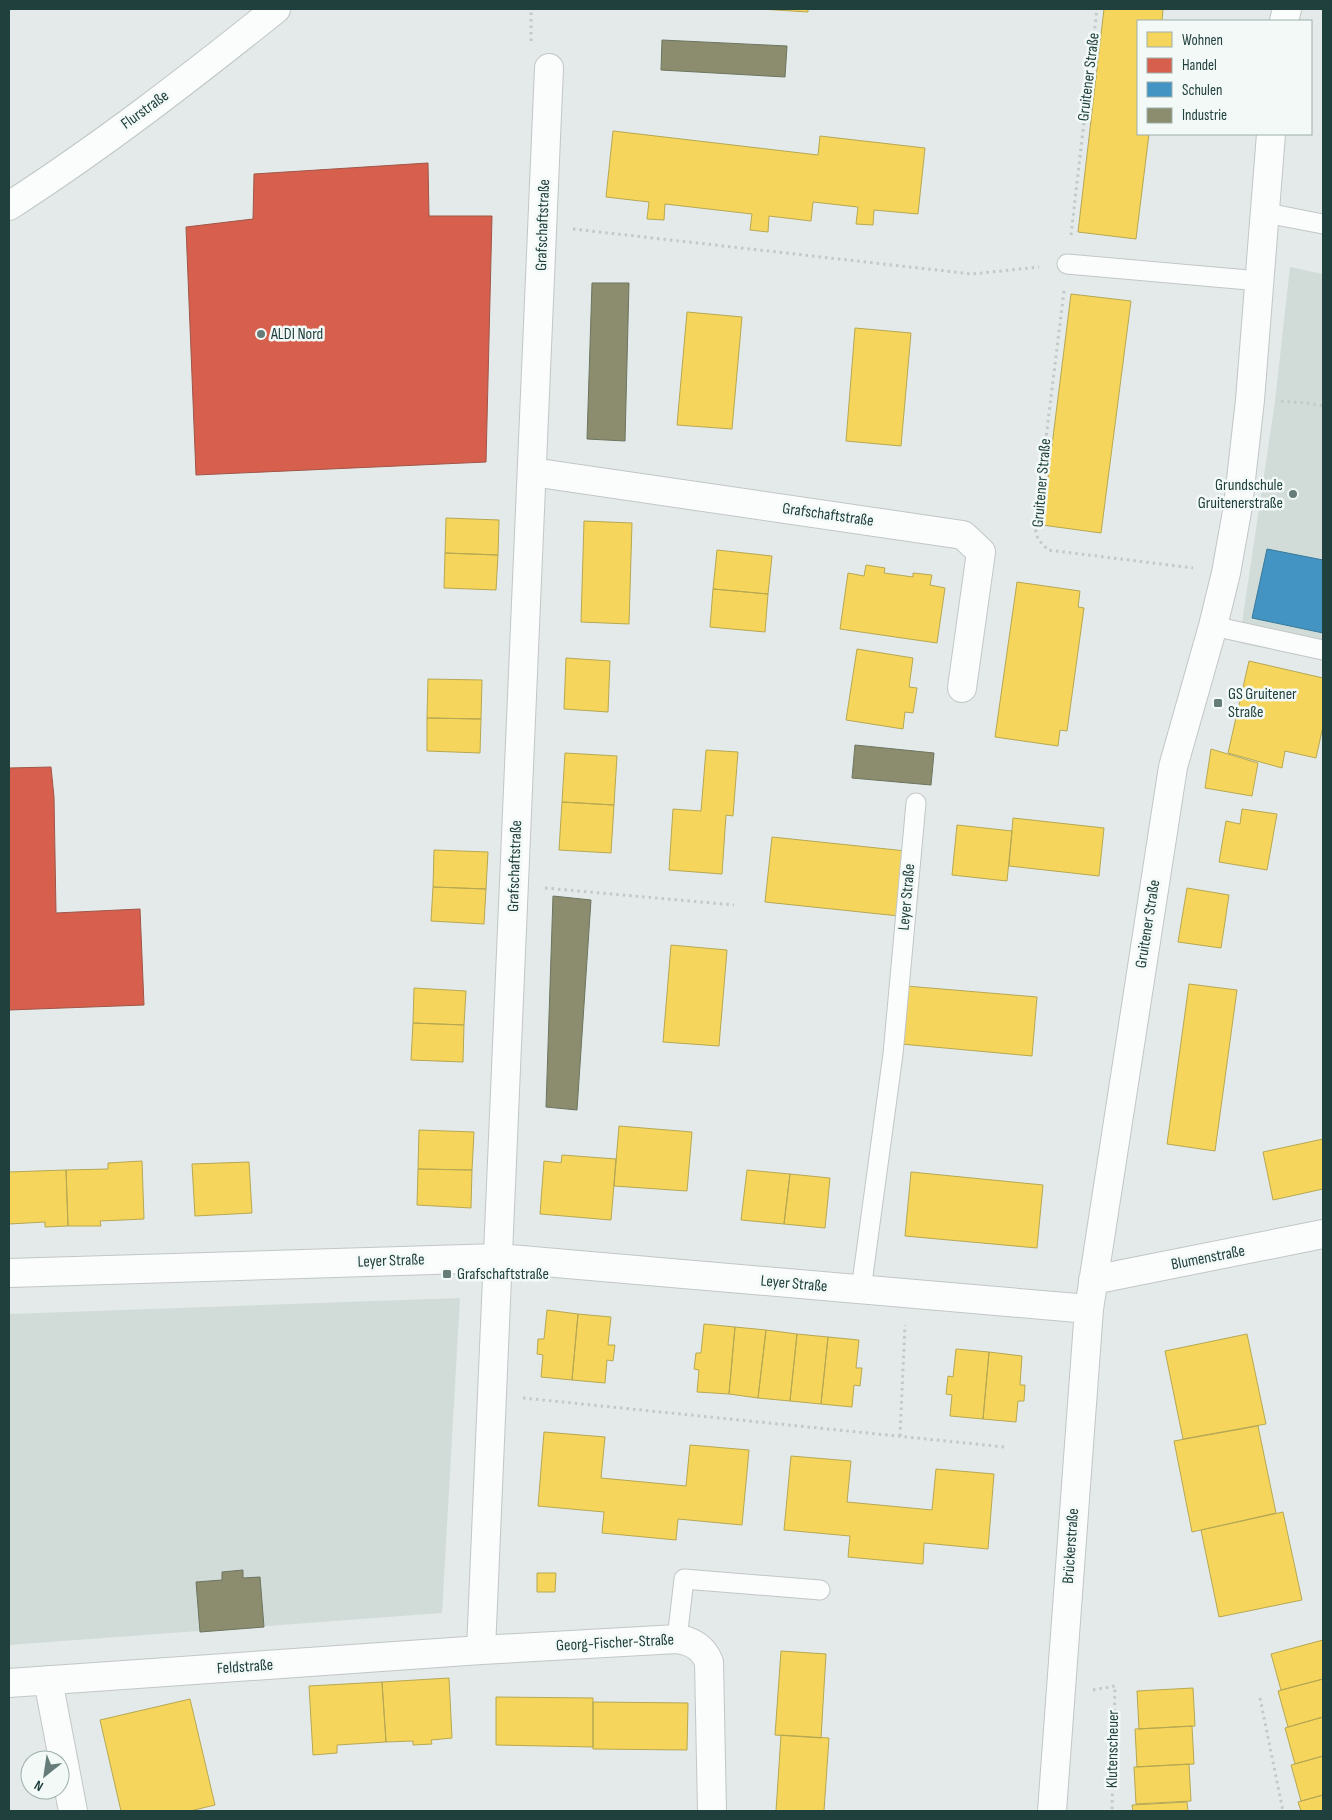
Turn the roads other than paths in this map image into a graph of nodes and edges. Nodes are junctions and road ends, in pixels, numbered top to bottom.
1 (276, 9) edge
2 (550, 68) dead end
3 (1271, 135) edge
4 (9, 206) edge
5 (1266, 213) junction
6 (1323, 224) edge
7 (1067, 264) road end
8 (1260, 281) junction
9 (532, 472) junction
10 (1213, 626) junction
11 (1323, 650) edge
12 (962, 688) dead end
13 (916, 803) dead end
14 (1323, 1234) edge
15 (498, 1258) junction
16 (9, 1273) edge
17 (1093, 1280) junction
18 (861, 1290) junction
19 (1088, 1309) junction
20 (820, 1590) dead end
21 (677, 1639) junction
22 (482, 1650) junction
23 (48, 1680) junction
24 (9, 1683) edge
25 (73, 1811) edge
26 (712, 1811) edge
27 (1052, 1811) edge

1 - 4 street, Flurstraße
2 - 9 street, Grafschaftstraße
3 - 5 street, Gruitener Straße
5 - 6 lane
5 - 8 street, Gruitener Straße
7 - 8 lane
8 - 10 street, Gruitener Straße
9 - 12 street, Grafschaftstraße
9 - 15 street, Grafschaftstraße
10 - 11 lane
10 - 17 street, Gruitener Straße
13 - 18 lane, Leyer Straße
14 - 17 street, Blumenstraße
15 - 16 street, Leyer Straße
15 - 18 street, Leyer Straße
15 - 22 street, Grafschaftstraße
17 - 19 street, Brückerstraße
18 - 19 street, Leyer Straße
19 - 27 street, Brückerstraße
20 - 21 lane
21 - 22 street, Georg-Fischer-Straße
21 - 26 street, Georg-Fischer-Straße
22 - 23 street, Feldstraße
23 - 24 street, Feldstraße
23 - 25 street

